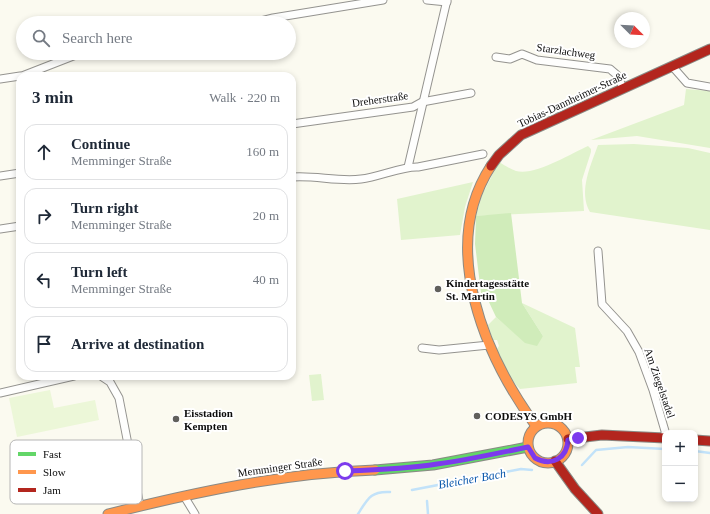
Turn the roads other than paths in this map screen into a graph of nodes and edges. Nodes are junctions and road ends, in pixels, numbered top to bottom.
1 (383, 0) edge
2 (427, 0) edge
3 (447, 1) edge
4 (285, 16) edge
5 (710, 50) edge
6 (496, 57) dead end
7 (63, 60) edge
8 (672, 66) junction
9 (31, 72) edge
10 (16, 77) edge
11 (0, 79) edge
12 (710, 86) edge
13 (623, 88) junction
14 (471, 93) dead end
15 (422, 102) junction
16 (296, 123) edge
17 (483, 154) dead end
18 (408, 167) junction
19 (16, 174) edge
20 (0, 176) edge
21 (296, 177) edge
22 (16, 227) edge
23 (0, 229) edge
24 (598, 251) dead end
25 (489, 345) junction
26 (422, 348) dead end
27 (57, 380) edge
28 (107, 380) edge
29 (0, 393) edge
30 (536, 426) junction
31 (665, 430) edge
32 (662, 438) edge
33 (127, 440) edge
34 (568, 440) junction
35 (698, 440) edge
36 (710, 441) edge
37 (528, 447) junction
38 (555, 461) junction
39 (184, 496) junction
40 (140, 506) joint
41 (108, 514) edge
42 (195, 514) edge
43 (598, 514) edge

1 - 4 street
2 - 3 street
3 - 15 street
5 - 8 main road, Tobias-Dannheimer-Straße
6 - 13 street, Starzlachweg
7 - 9 street
8 - 12 street
8 - 13 main road, Tobias-Dannheimer-Straße
10 - 11 street
13 - 25 main road, Tobias-Dannheimer-Straße
14 - 15 street, Dreherstraße
15 - 16 street, Dreherstraße
15 - 18 street
17 - 18 street
18 - 21 street
19 - 20 street
22 - 23 street
24 - 31 street, Am Ziegelstadel
25 - 26 street
25 - 30 main road, Tobias-Dannheimer-Straße
27 - 29 street
28 - 33 street
30 - 34 main road
30 - 37 main road
32 - 34 main road
34 - 38 main road
35 - 36 main road
37 - 38 main road
37 - 39 main road, Memminger Straße
38 - 43 main road
39 - 40 main road, Memminger Straße
39 - 42 street
40 - 41 main road, Memminger Straße

